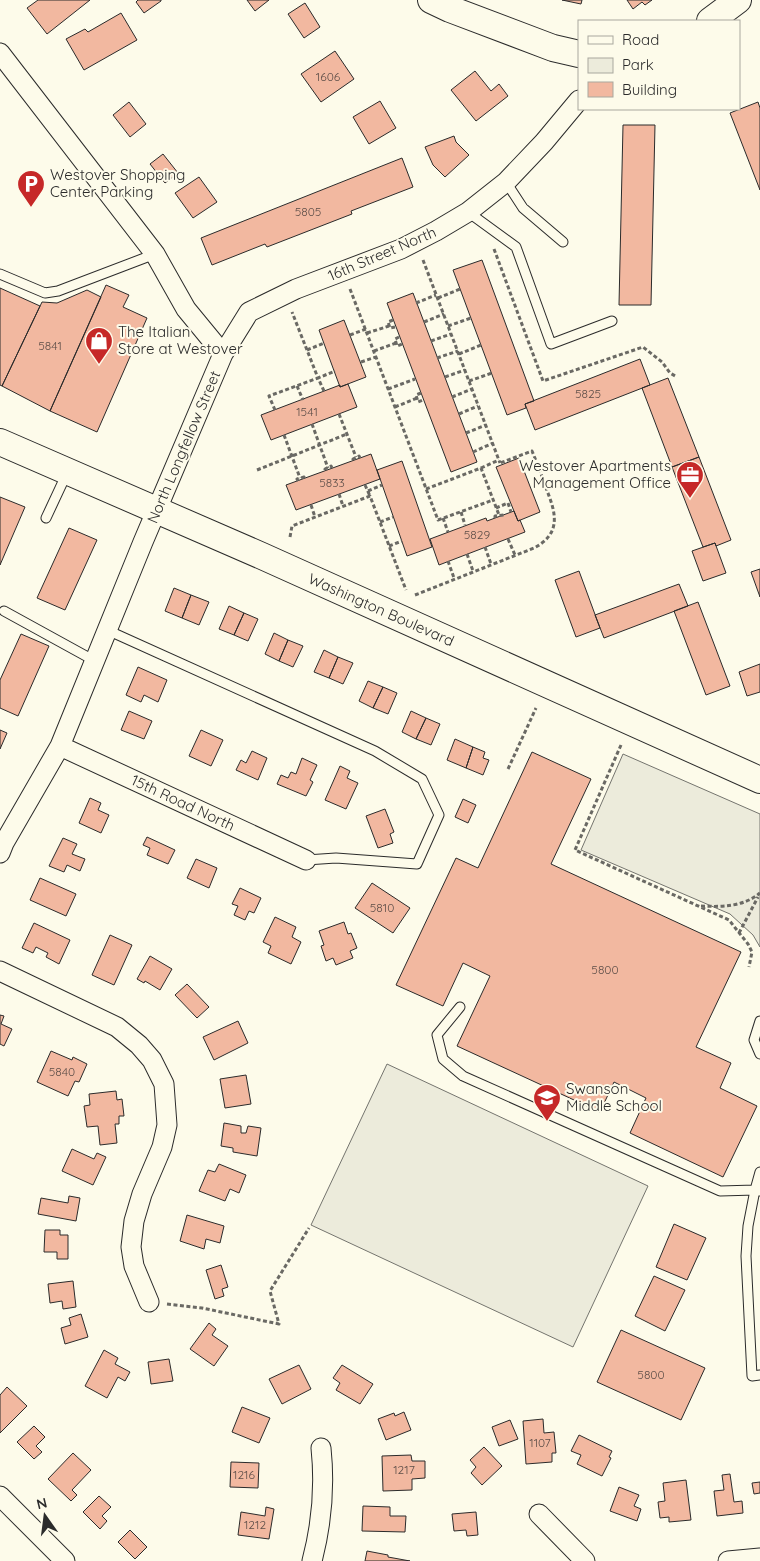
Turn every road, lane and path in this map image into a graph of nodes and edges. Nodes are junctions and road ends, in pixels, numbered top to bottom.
1 (431, 0) edge
2 (738, 0) edge
3 (711, 20) edge
4 (0, 53) edge
5 (578, 54) edge
6 (578, 101) edge
7 (506, 182) junction
8 (468, 212) junction
9 (563, 242) dead end
10 (155, 254) junction
11 (423, 260) dead end
12 (0, 274) edge
13 (350, 289) dead end
14 (460, 289) dead end
15 (437, 296) junction
16 (416, 303) dead end
17 (292, 312) dead end
18 (444, 314) junction
19 (471, 318) dead end
20 (393, 320) dead end
21 (612, 320) dead end
22 (424, 322) dead end
23 (389, 326) junction
24 (448, 326) junction
25 (395, 327) dead end
26 (366, 329) junction
27 (367, 333) junction
28 (350, 334) dead end
29 (451, 334) junction
30 (399, 337) dead end
31 (431, 341) dead end
32 (396, 343) junction
33 (324, 344) dead end
34 (402, 344) dead end
35 (481, 346) dead end
36 (307, 350) junction
37 (374, 351) junction
38 (458, 352) junction
39 (223, 354) junction
40 (376, 357) junction
41 (438, 358) dead end
42 (360, 362) dead end
43 (465, 370) junction
44 (335, 371) dead end
45 (492, 373) dead end
46 (445, 377) dead end
47 (318, 378) junction
48 (415, 379) dead end
49 (469, 381) junction
50 (297, 386) junction
51 (388, 389) junction
52 (472, 389) junction
53 (324, 392) dead end
54 (421, 393) dead end
55 (452, 397) dead end
56 (417, 398) junction
57 (302, 400) dead end
58 (423, 400) dead end
59 (478, 406) junction
60 (395, 407) junction
61 (275, 410) dead end
62 (339, 414) dead end
63 (458, 414) dead end
64 (312, 424) dead end
65 (486, 425) junction
66 (466, 433) dead end
67 (347, 434) junction
68 (284, 435) dead end
69 (0, 442) edge
70 (493, 444) junction
71 (320, 445) junction
72 (473, 452) dead end
73 (291, 456) junction
74 (356, 458) dead end
75 (500, 463) junction
76 (481, 468) junction
77 (328, 469) dead end
78 (257, 470) dead end
79 (67, 473) junction
80 (301, 479) dead end
81 (365, 485) dead end
82 (382, 485) dead end
83 (426, 489) junction
84 (368, 491) junction
85 (338, 494) dead end
86 (370, 496) junction
87 (493, 500) junction
88 (311, 505) dead end
89 (343, 506) junction
90 (496, 508) junction
91 (156, 510) junction
92 (460, 512) junction
93 (511, 512) dead end
94 (393, 516) dead end
95 (315, 517) junction
96 (46, 518) dead end
97 (443, 518) junction
98 (495, 518) dead end
99 (380, 522) junction
100 (465, 525) dead end
101 (448, 532) dead end
102 (290, 537) dead end
103 (508, 539) dead end
104 (402, 541) dead end
105 (389, 546) junction
106 (485, 547) dead end
107 (467, 554) dead end
108 (515, 555) junction
109 (448, 561) dead end
110 (491, 564) junction
111 (473, 571) junction
112 (454, 578) junction
113 (406, 590) dead end
114 (416, 595) dead end
115 (4, 611) dead end
116 (108, 630) junction
117 (95, 661) junction
118 (536, 708) dead end
119 (621, 745) dead end
120 (60, 746) junction
121 (508, 769) dead end
122 (760, 780) edge
123 (1, 846) edge
124 (306, 860) joint
125 (760, 894) edge
126 (699, 906) junction
127 (739, 933) junction
128 (749, 967) dead end
129 (0, 971) edge
130 (460, 1007) dead end
131 (760, 1021) edge
132 (760, 1054) edge
133 (760, 1172) edge
134 (757, 1191) edge
135 (309, 1228) dead end
136 (149, 1302) joint
137 (756, 1376) edge
138 (321, 1448) dead end
139 (0, 1496) edge
140 (539, 1514) dead end
141 (760, 1558) edge
142 (58, 1559) edge
143 (312, 1561) edge
144 (585, 1561) edge
145 (728, 1561) edge

1 - 5 main road
2 - 3 main road
4 - 10 street, North Longfellow Street
6 - 7 street, 16th Street North
7 - 8 street, 16th Street North
7 - 9 lane
8 - 21 lane
8 - 39 street, 16th Street North
10 - 12 lane
10 - 39 street, North Longfellow Street
11 - 15 path
13 - 26 path
14 - 15 path
15 - 16 path
15 - 18 path
17 - 36 path
18 - 22 path
18 - 24 path
19 - 24 path
20 - 23 path
23 - 25 path
23 - 27 path
24 - 29 path
26 - 27 path
26 - 28 path
27 - 37 path
29 - 31 path
29 - 38 path
30 - 32 path
32 - 34 path
32 - 37 path
33 - 36 path
35 - 38 path
36 - 47 path
37 - 40 path
38 - 41 path
38 - 43 path
39 - 91 street, North Longfellow Street
40 - 42 path
40 - 51 path
43 - 46 path
43 - 49 path
44 - 47 path
45 - 49 path
47 - 50 path
47 - 53 path
48 - 51 path
49 - 52 path
50 - 57 path
50 - 61 path
51 - 60 path
52 - 55 path
52 - 59 path
54 - 56 path
56 - 58 path
56 - 60 path
59 - 63 path
59 - 65 path
60 - 83 path
62 - 67 path
64 - 71 path
65 - 66 path
65 - 70 path
67 - 71 path
67 - 74 path
68 - 73 path
69 - 79 main road, Washington Boulevard
70 - 72 path
70 - 75 path
71 - 73 path
71 - 77 path
73 - 78 path
73 - 80 path
75 - 76 path
75 - 108 path
76 - 83 path
76 - 87 path
79 - 91 main road, Washington Boulevard
79 - 96 lane
81 - 84 path
82 - 84 path
83 - 97 path
84 - 86 path
85 - 89 path
86 - 89 path
86 - 99 path
87 - 90 path
87 - 92 path
88 - 95 path
89 - 95 path
90 - 93 path
90 - 98 path
91 - 116 street, North Longfellow Street
91 - 122 main road, Washington Boulevard
92 - 97 path
92 - 100 path
94 - 99 path
95 - 102 path
97 - 101 path
99 - 105 path
103 - 108 path
104 - 105 path
105 - 113 path
106 - 110 path
107 - 111 path
108 - 110 path
109 - 112 path
110 - 111 path
111 - 112 path
112 - 114 path
115 - 117 lane
116 - 117 street, North Longfellow Street
116 - 124 lane
117 - 120 street, North Longfellow Street
118 - 121 path
119 - 126 path
120 - 123 street, North Longfellow Street
120 - 124 street, 15th Road North
125 - 126 path
125 - 127 path
126 - 127 path
127 - 128 path
129 - 136 street
130 - 134 lane
131 - 132 lane
133 - 134 lane
134 - 137 lane
135 - 136 path
138 - 143 street
139 - 142 street
140 - 144 street
141 - 145 street

